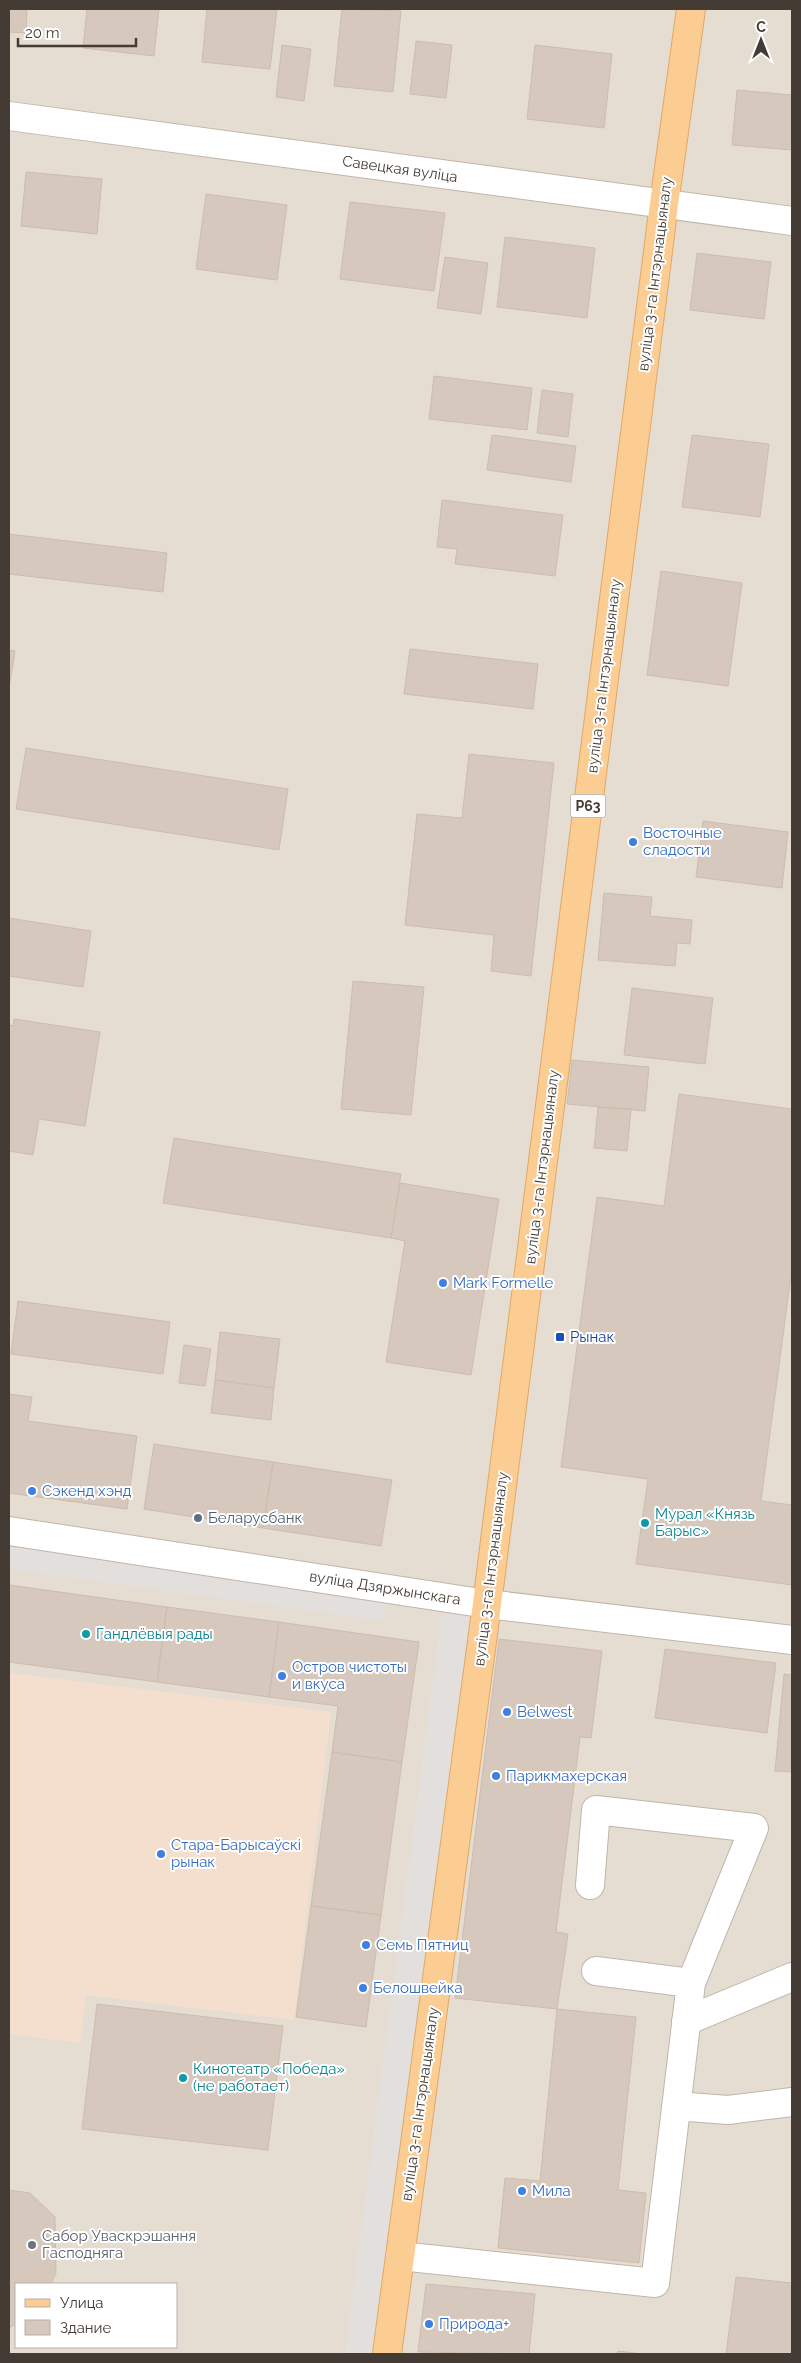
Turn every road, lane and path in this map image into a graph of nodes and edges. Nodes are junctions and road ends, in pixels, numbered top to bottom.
1 (691, 9) edge
2 (9, 116) edge
3 (664, 204) junction
4 (792, 221) edge
5 (9, 1531) edge
6 (487, 1604) junction
7 (792, 1640) edge
8 (590, 1885) dead end
9 (596, 1971) dead end
10 (792, 1977) edge
11 (691, 1983) junction
12 (686, 2021) junction
13 (792, 2102) edge
14 (676, 2106) junction
15 (400, 2256) junction
16 (386, 2354) edge

1 - 3 main road, вуліца 3-га Інтэрнацыяналу / Р63
2 - 3 street, Савецкая вуліца
3 - 4 street, Савецкая вуліца
3 - 6 main road, вуліца 3-га Інтэрнацыяналу / Р63
5 - 6 street, вуліца Дзяржынскага
6 - 7 street, вуліца Дзяржынскага
6 - 15 main road, вуліца 3-га Інтэрнацыяналу / Р63
8 - 11 street
9 - 11 street
10 - 12 street
11 - 12 street
12 - 14 street
13 - 14 street
14 - 15 street
15 - 16 main road, вуліца 3-га Інтэрнацыяналу / Р63

